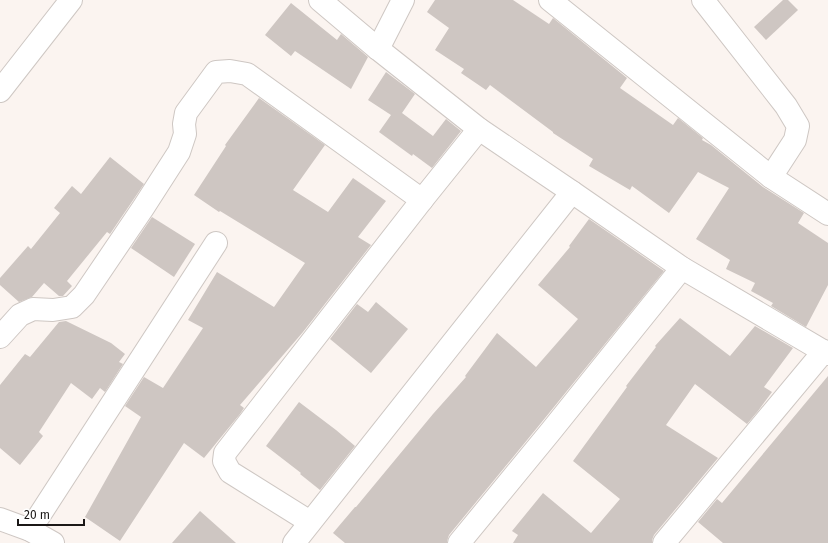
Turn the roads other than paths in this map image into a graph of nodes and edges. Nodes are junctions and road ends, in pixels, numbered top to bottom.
1 (71, 0) edge
2 (320, 0) edge
3 (403, 0) edge
4 (550, 0) edge
5 (703, 0) edge
6 (378, 49) junction
7 (0, 91) edge
8 (479, 129) junction
9 (771, 177) junction
10 (572, 192) junction
11 (422, 200) junction
12 (828, 214) edge
13 (216, 243) dead end
14 (682, 268) junction
15 (0, 337) edge
16 (826, 352) edge
17 (0, 519) edge
18 (310, 522) junction
19 (30, 530) junction
20 (53, 543) edge
21 (294, 543) edge
22 (459, 543) edge
23 (664, 543) edge

1 - 7 street
2 - 6 street
3 - 6 street
4 - 9 street
5 - 9 street
6 - 8 street
8 - 10 street
8 - 11 street
9 - 12 street
10 - 14 street
10 - 18 street
11 - 15 street
11 - 18 street
13 - 19 street
14 - 16 street
14 - 22 street
16 - 23 street
17 - 19 street
18 - 21 street
19 - 20 street

